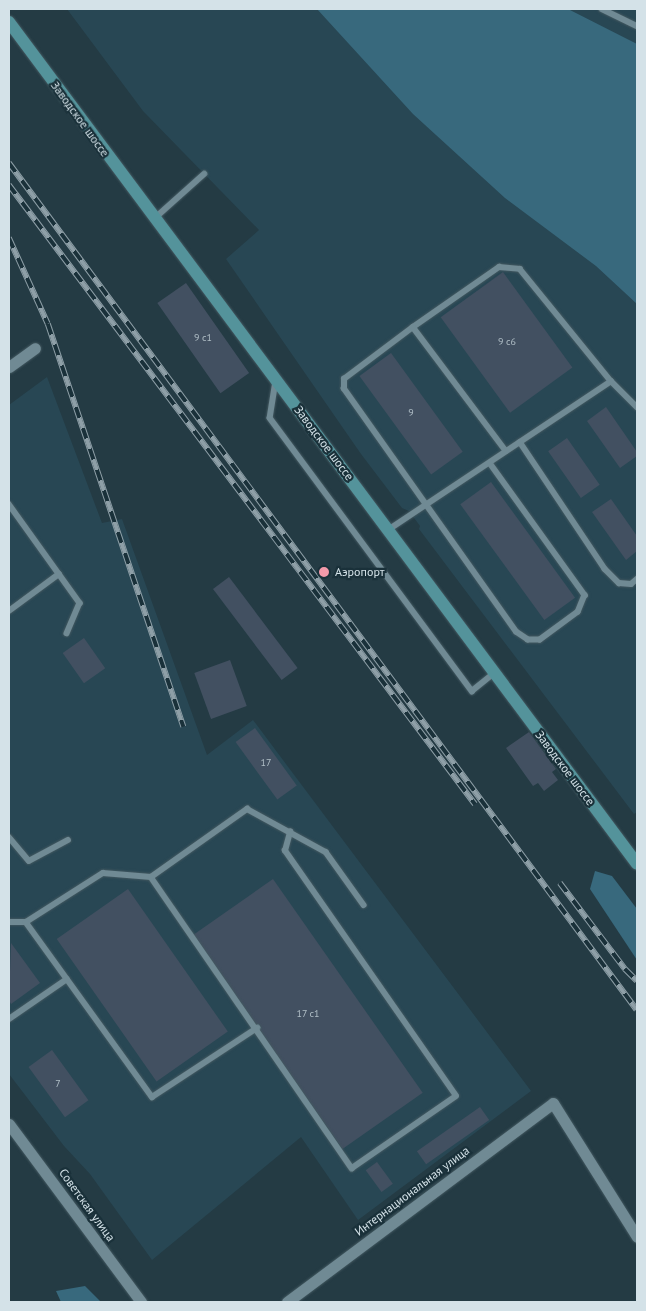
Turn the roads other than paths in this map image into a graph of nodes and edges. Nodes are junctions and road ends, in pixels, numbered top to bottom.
1 (602, 9) edge
2 (9, 22) edge
3 (637, 26) edge
4 (204, 174) dead end
5 (154, 219) junction
6 (413, 327) junction
7 (35, 348) dead end
8 (9, 367) edge
9 (276, 379) junction
10 (611, 381) junction
11 (637, 407) edge
12 (520, 442) junction
13 (506, 451) junction
14 (490, 463) junction
15 (9, 504) edge
16 (427, 505) junction
17 (388, 530) junction
18 (59, 574) junction
19 (637, 579) edge
20 (9, 610) edge
21 (67, 633) dead end
22 (494, 673) junction
23 (290, 832) junction
24 (9, 837) edge
25 (68, 840) dead end
26 (637, 864) edge
27 (150, 878) junction
28 (364, 905) dead end
29 (9, 922) edge
30 (26, 922) junction
31 (67, 979) junction
32 (9, 1019) edge
33 (257, 1028) junction
34 (9, 1124) edge
35 (637, 1237) edge
36 (141, 1302) edge
37 (287, 1302) edge

1 - 3 lane
2 - 5 street, Заводское шоссе
4 - 5 lane
5 - 9 street, Заводское шоссе
6 - 10 lane
6 - 13 lane
6 - 16 lane
7 - 8 street
9 - 17 street, Заводское шоссе
9 - 22 lane
10 - 11 lane
10 - 12 lane
12 - 13 lane
12 - 19 lane
13 - 14 lane
14 - 16 lane
14 - 16 lane
15 - 18 lane
16 - 17 lane
17 - 22 street, Заводское шоссе
18 - 20 lane
18 - 21 lane
22 - 26 street, Заводское шоссе
23 - 27 lane
23 - 28 lane
23 - 33 lane
24 - 25 lane
27 - 30 lane
27 - 33 lane
29 - 30 lane
30 - 31 lane
31 - 32 lane
31 - 33 lane
34 - 36 street, Советская улица
35 - 37 street, Интернациональная улица

